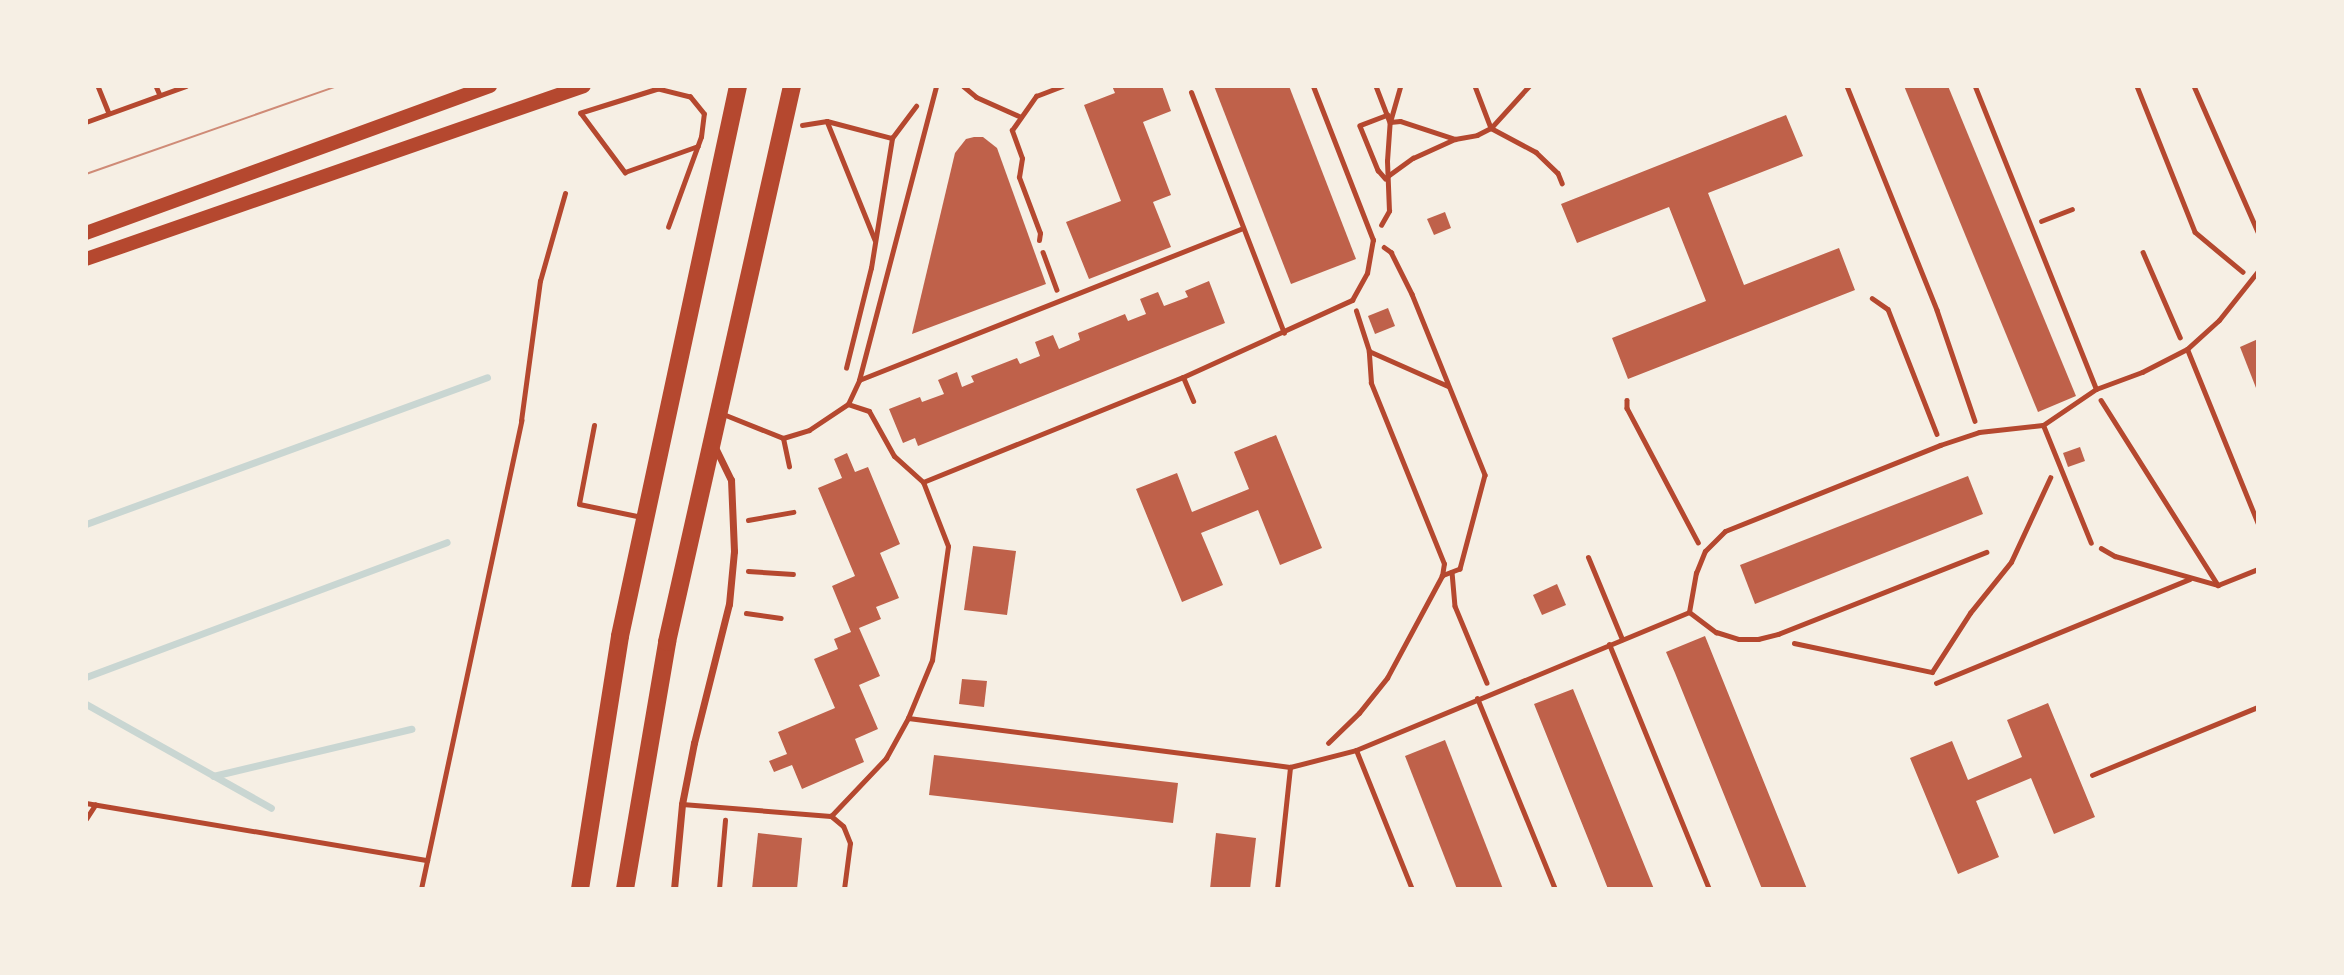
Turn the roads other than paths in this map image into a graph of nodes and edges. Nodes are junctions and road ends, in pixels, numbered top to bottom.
1 (490, 86) edge
2 (584, 86) edge
3 (738, 86) edge
4 (792, 86) edge
5 (936, 86) edge
6 (963, 86) edge
7 (1062, 86) edge
8 (1313, 86) edge
9 (1975, 86) edge
10 (1191, 92) dead end
11 (1021, 117) junction
12 (1244, 229) junction
13 (86, 233) edge
14 (1039, 240) road end
15 (86, 259) edge
16 (2258, 271) edge
17 (1284, 333) junction
18 (2187, 349) junction
19 (1183, 377) junction
20 (859, 380) junction
21 (2096, 389) junction
22 (1193, 401) dead end
23 (848, 404) junction
24 (718, 411) junction
25 (594, 425) dead end
26 (2043, 425) junction
27 (711, 438) junction
28 (783, 438) junction
29 (789, 466) dead end
30 (923, 482) junction
31 (645, 517) junction
32 (2258, 524) edge
33 (2091, 543) road end
34 (1986, 552) dead end
35 (1588, 557) dead end
36 (1689, 612) junction
37 (1622, 639) junction
38 (1609, 645) junction
39 (1477, 698) junction
40 (908, 718) junction
41 (1356, 750) junction
42 (1290, 767) junction
43 (682, 804) junction
44 (831, 816) junction
45 (580, 889) edge
46 (625, 889) edge
47 (674, 889) edge
48 (844, 889) edge
49 (1277, 889) edge
50 (1412, 889) edge
51 (1555, 889) edge
52 (1709, 889) edge

1 - 13 main road
2 - 15 main road
3 - 31 main road
4 - 24 main road
5 - 20 lane
6 - 11 lane
7 - 11 lane
8 - 17 lane
9 - 21 lane
10 - 12 lane
11 - 14 lane
12 - 17 lane
12 - 20 lane
16 - 18 lane
17 - 19 lane
18 - 21 lane
18 - 32 lane
19 - 22 lane
19 - 30 lane
20 - 23 lane
21 - 26 lane
23 - 28 lane
23 - 30 lane
24 - 27 main road
24 - 28 lane
25 - 31 lane
26 - 33 lane
26 - 36 lane
27 - 43 street
27 - 46 main road
28 - 29 lane
30 - 40 lane
31 - 45 main road
34 - 36 lane
35 - 37 lane
36 - 37 lane
37 - 38 lane
38 - 39 lane
38 - 52 lane
39 - 41 lane
39 - 51 lane
40 - 42 lane
40 - 44 lane
41 - 42 lane
41 - 50 lane
42 - 49 lane
43 - 44 lane
43 - 47 street
44 - 48 lane

